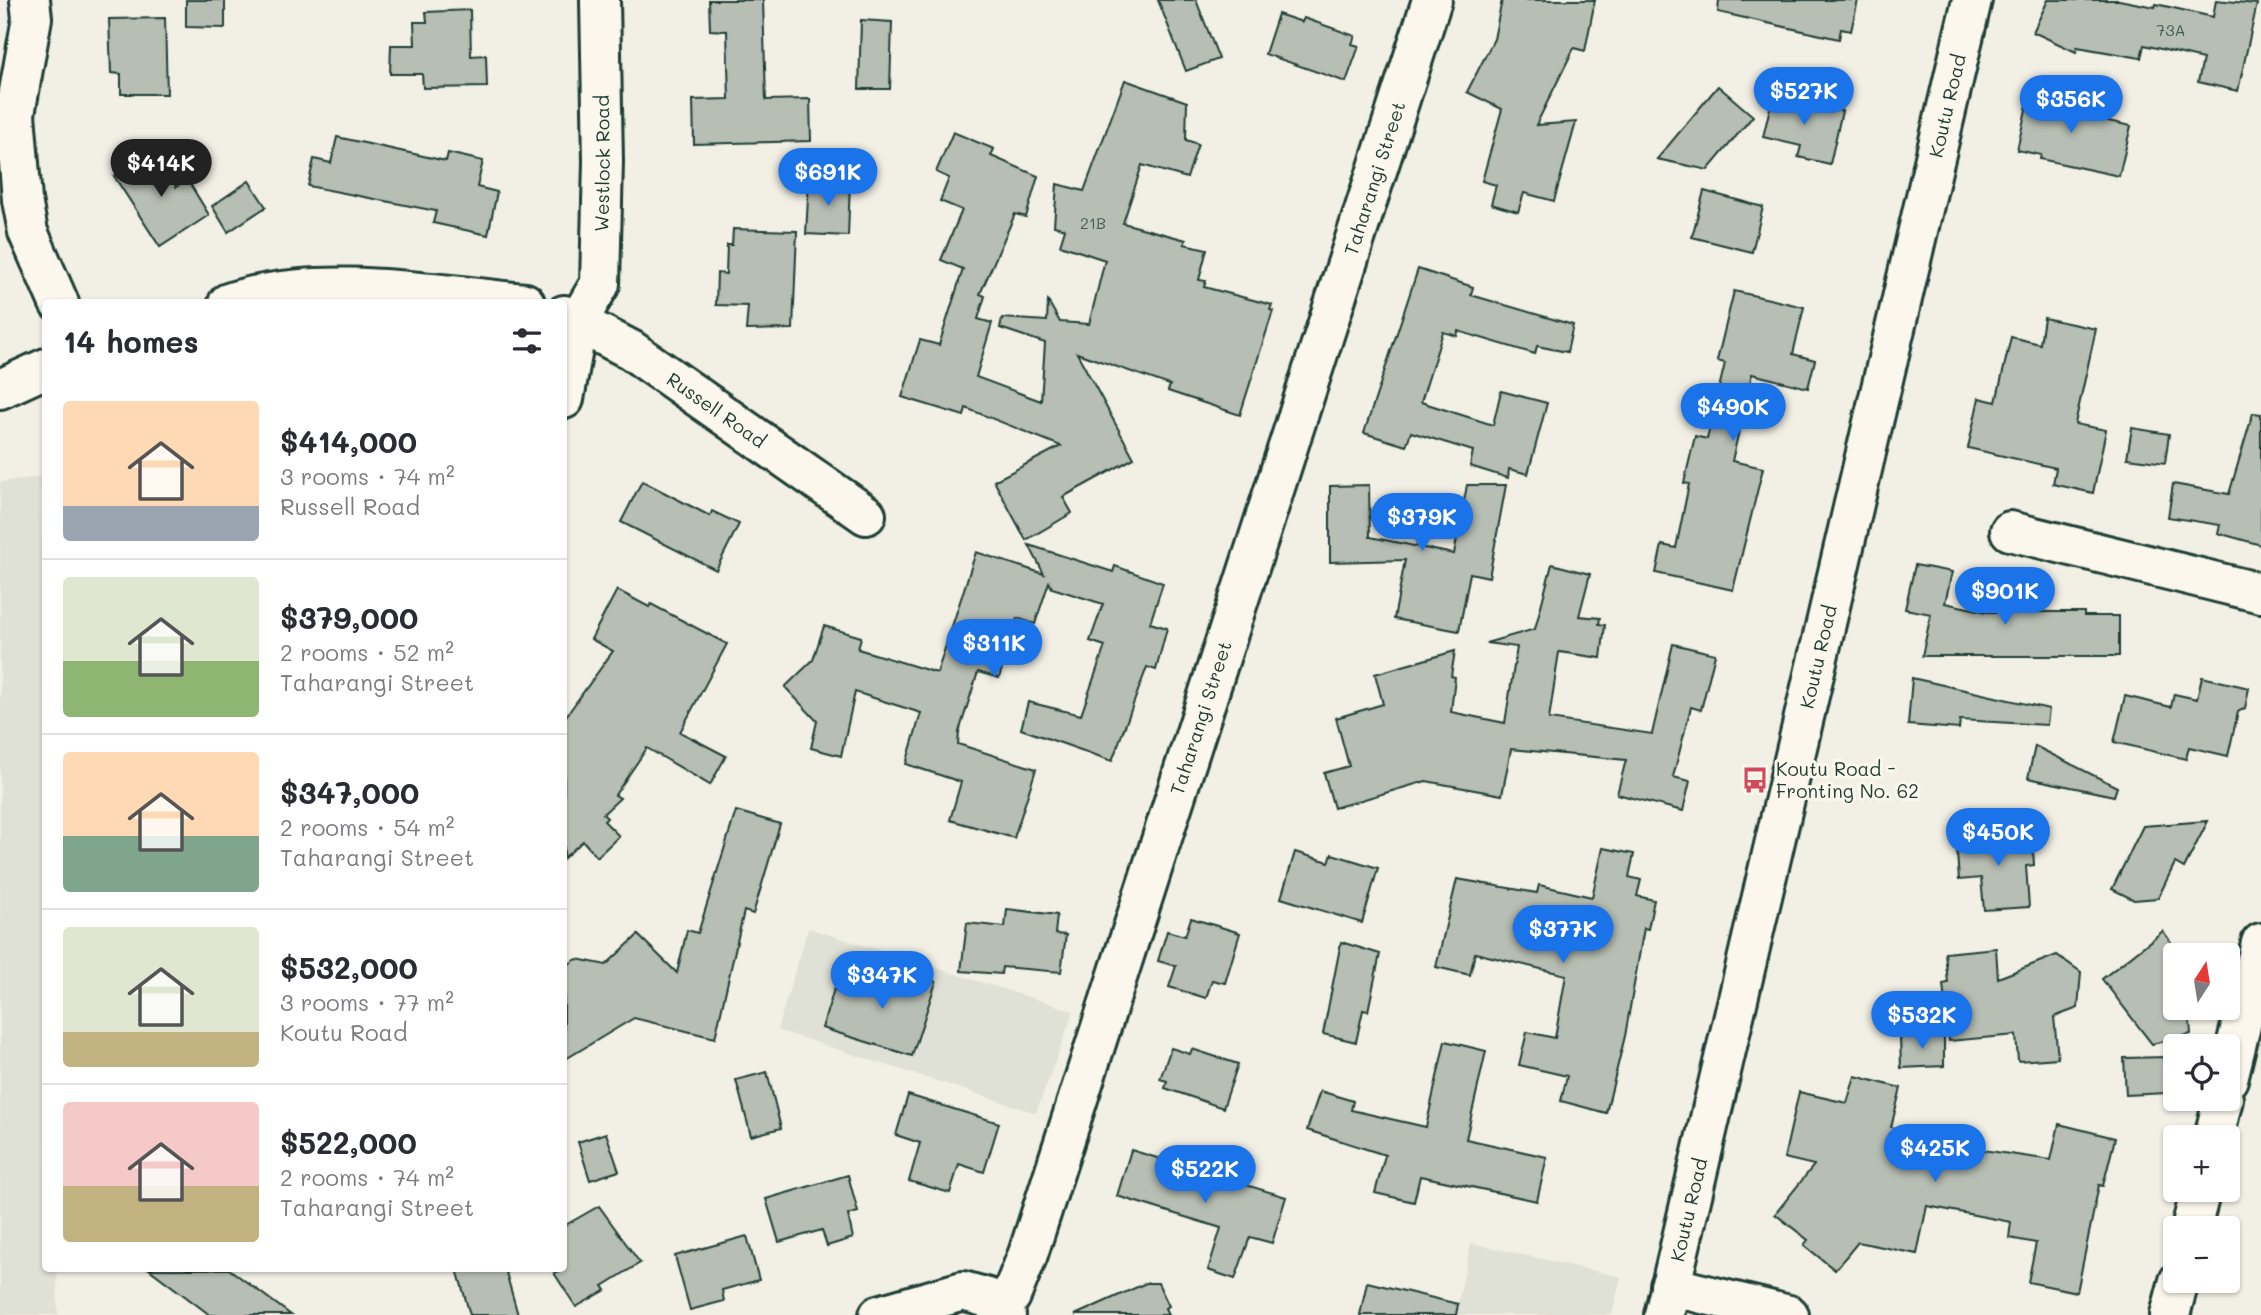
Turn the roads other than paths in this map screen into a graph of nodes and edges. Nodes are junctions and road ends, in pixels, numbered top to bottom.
1 (30, 0) edge
2 (600, 0) edge
3 (1432, 0) edge
4 (1972, 0) edge
5 (7, 97) edge
6 (57, 299) edge
7 (244, 299) edge
8 (481, 299) edge
9 (571, 318) edge
10 (567, 364) edge
11 (42, 370) edge
12 (0, 388) edge
13 (42, 393) edge
14 (0, 406) edge
15 (866, 515) dead end
16 (2010, 531) dead end
17 (2261, 593) edge
18 (2261, 943) edge
19 (2239, 1034) edge
20 (2176, 1293) edge
21 (1667, 1301) edge
22 (1003, 1312) edge
23 (879, 1315) edge
24 (1789, 1315) edge
25 (2170, 1315) edge

1 - 5 street
2 - 9 street, Westlock Road
3 - 22 street, Taharangi Street
4 - 21 street, Koutu Road
5 - 6 street
7 - 8 street
9 - 10 street
9 - 15 street, Russell Road
11 - 12 street
13 - 14 street
16 - 17 street
18 - 19 street
20 - 25 street
21 - 24 street
22 - 23 street, Taharangi Street

